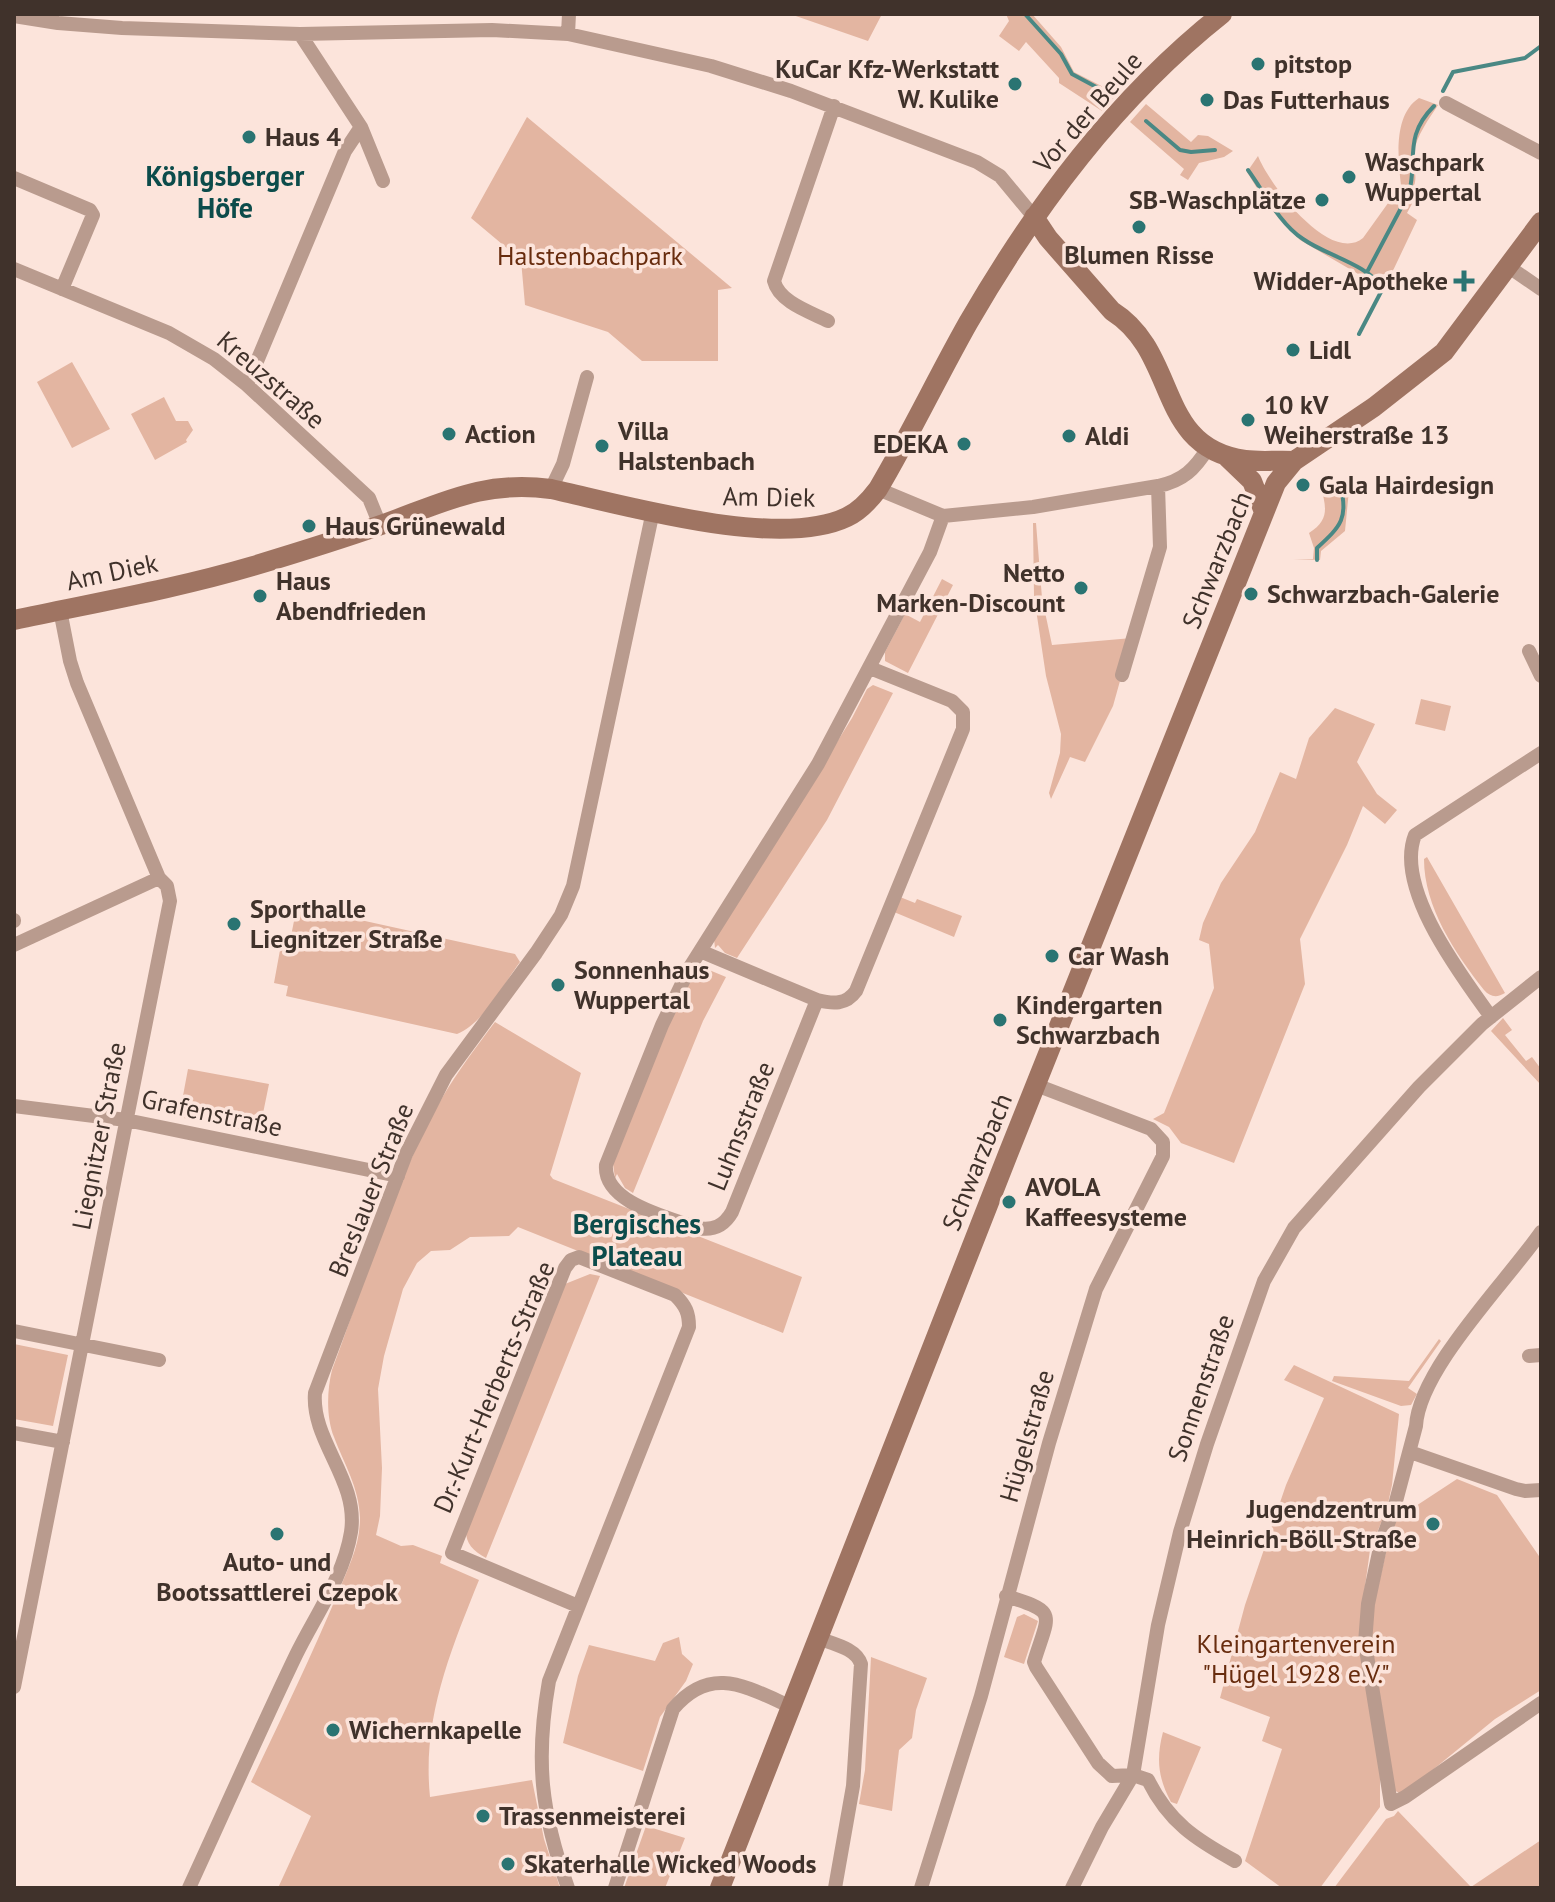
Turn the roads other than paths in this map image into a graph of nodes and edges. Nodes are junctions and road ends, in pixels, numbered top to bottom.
1 (569, 14) edge
2 (1222, 14) edge
3 (14, 16) edge
4 (300, 34) junction
5 (568, 34) junction
6 (1446, 103) dead end
7 (834, 106) junction
8 (361, 127) junction
9 (1541, 153) edge
10 (14, 178) edge
11 (383, 181) dead end
12 (1034, 217) junction
13 (1541, 222) edge
14 (1509, 267) junction
15 (14, 269) edge
16 (62, 289) junction
17 (1541, 289) edge
18 (828, 321) dead end
19 (587, 377) dead end
20 (247, 385) junction
21 (1217, 451) junction
22 (1294, 461) junction
23 (1158, 486) junction
24 (551, 489) junction
25 (878, 489) junction
26 (653, 511) junction
27 (1264, 512) junction
28 (943, 516) junction
29 (380, 525) junction
30 (60, 610) junction
31 (14, 620) edge
32 (1529, 651) dead end
33 (870, 668) junction
34 (1122, 675) dead end
35 (1541, 676) edge
36 (1541, 753) edge
37 (159, 878) junction
38 (14, 945) edge
39 (700, 951) junction
40 (1541, 977) edge
41 (817, 1000) junction
42 (1491, 1017) junction
43 (1036, 1085) junction
44 (14, 1106) edge
45 (126, 1120) junction
46 (398, 1176) junction
47 (1538, 1242) edge
48 (14, 1331) edge
49 (82, 1344) junction
50 (159, 1360) dead end
51 (14, 1433) edge
52 (63, 1442) junction
53 (1410, 1452) junction
54 (1541, 1490) edge
55 (1006, 1596) junction
56 (578, 1606) junction
57 (818, 1638) junction
58 (14, 1687) edge
59 (1541, 1703) edge
60 (792, 1707) junction
61 (1133, 1775) junction
62 (1235, 1861) dead end
63 (189, 1888) edge
64 (568, 1888) edge
65 (615, 1888) edge
66 (720, 1888) edge
67 (835, 1888) edge
68 (921, 1888) edge
69 (1072, 1888) edge

1 - 5 street
2 - 12 street, Vor der Beule
3 - 4 street
4 - 5 street
4 - 8 street
5 - 7 street
6 - 9 street
7 - 12 street
7 - 18 street
8 - 11 street
8 - 20 street
10 - 16 street
12 - 21 street
12 - 25 street, Am Diek
13 - 14 street
14 - 17 street
14 - 22 street
15 - 16 street, Kreuzstraße
16 - 20 street, Kreuzstraße
19 - 24 street
20 - 29 street, Kreuzstraße
21 - 22 street
21 - 23 street
21 - 27 street
22 - 27 street, Schwarzbach
23 - 28 street
23 - 34 street
24 - 26 street, Am Diek
24 - 29 street, Am Diek
25 - 26 street, Am Diek
25 - 28 street
26 - 46 street, Breslauer Straße
27 - 43 street, Schwarzbach
28 - 33 street, Luhnsstraße
29 - 30 street, Am Diek
30 - 31 street, Am Diek
30 - 37 street, Liegnitzer Straße
32 - 35 street
33 - 39 street, Luhnsstraße
33 - 41 street
36 - 42 street
37 - 38 street
37 - 45 street, Liegnitzer Straße
39 - 41 street
39 - 41 street, Luhnsstraße
40 - 42 street, Sonnenstraße
42 - 61 street, Sonnenstraße
43 - 55 street, Hügelstraße
43 - 57 street, Schwarzbach
44 - 45 street, Grafenstraße
45 - 46 street, Grafenstraße
45 - 49 street, Liegnitzer Straße
46 - 63 street, Breslauer Straße
47 - 53 street
48 - 49 street
49 - 50 street
49 - 52 street, Liegnitzer Straße
51 - 52 street
52 - 58 street, Liegnitzer Straße
53 - 54 street
53 - 59 street
55 - 61 street
55 - 68 street, Hügelstraße
56 - 56 street, Dr.-Kurt-Herberts-Straße
56 - 64 street, Dr.-Kurt-Herberts-Straße
57 - 60 street, Schwarzbach
57 - 67 street
60 - 65 street
60 - 66 street, Schwarzbach
61 - 62 street
61 - 69 street, Sonnenstraße

